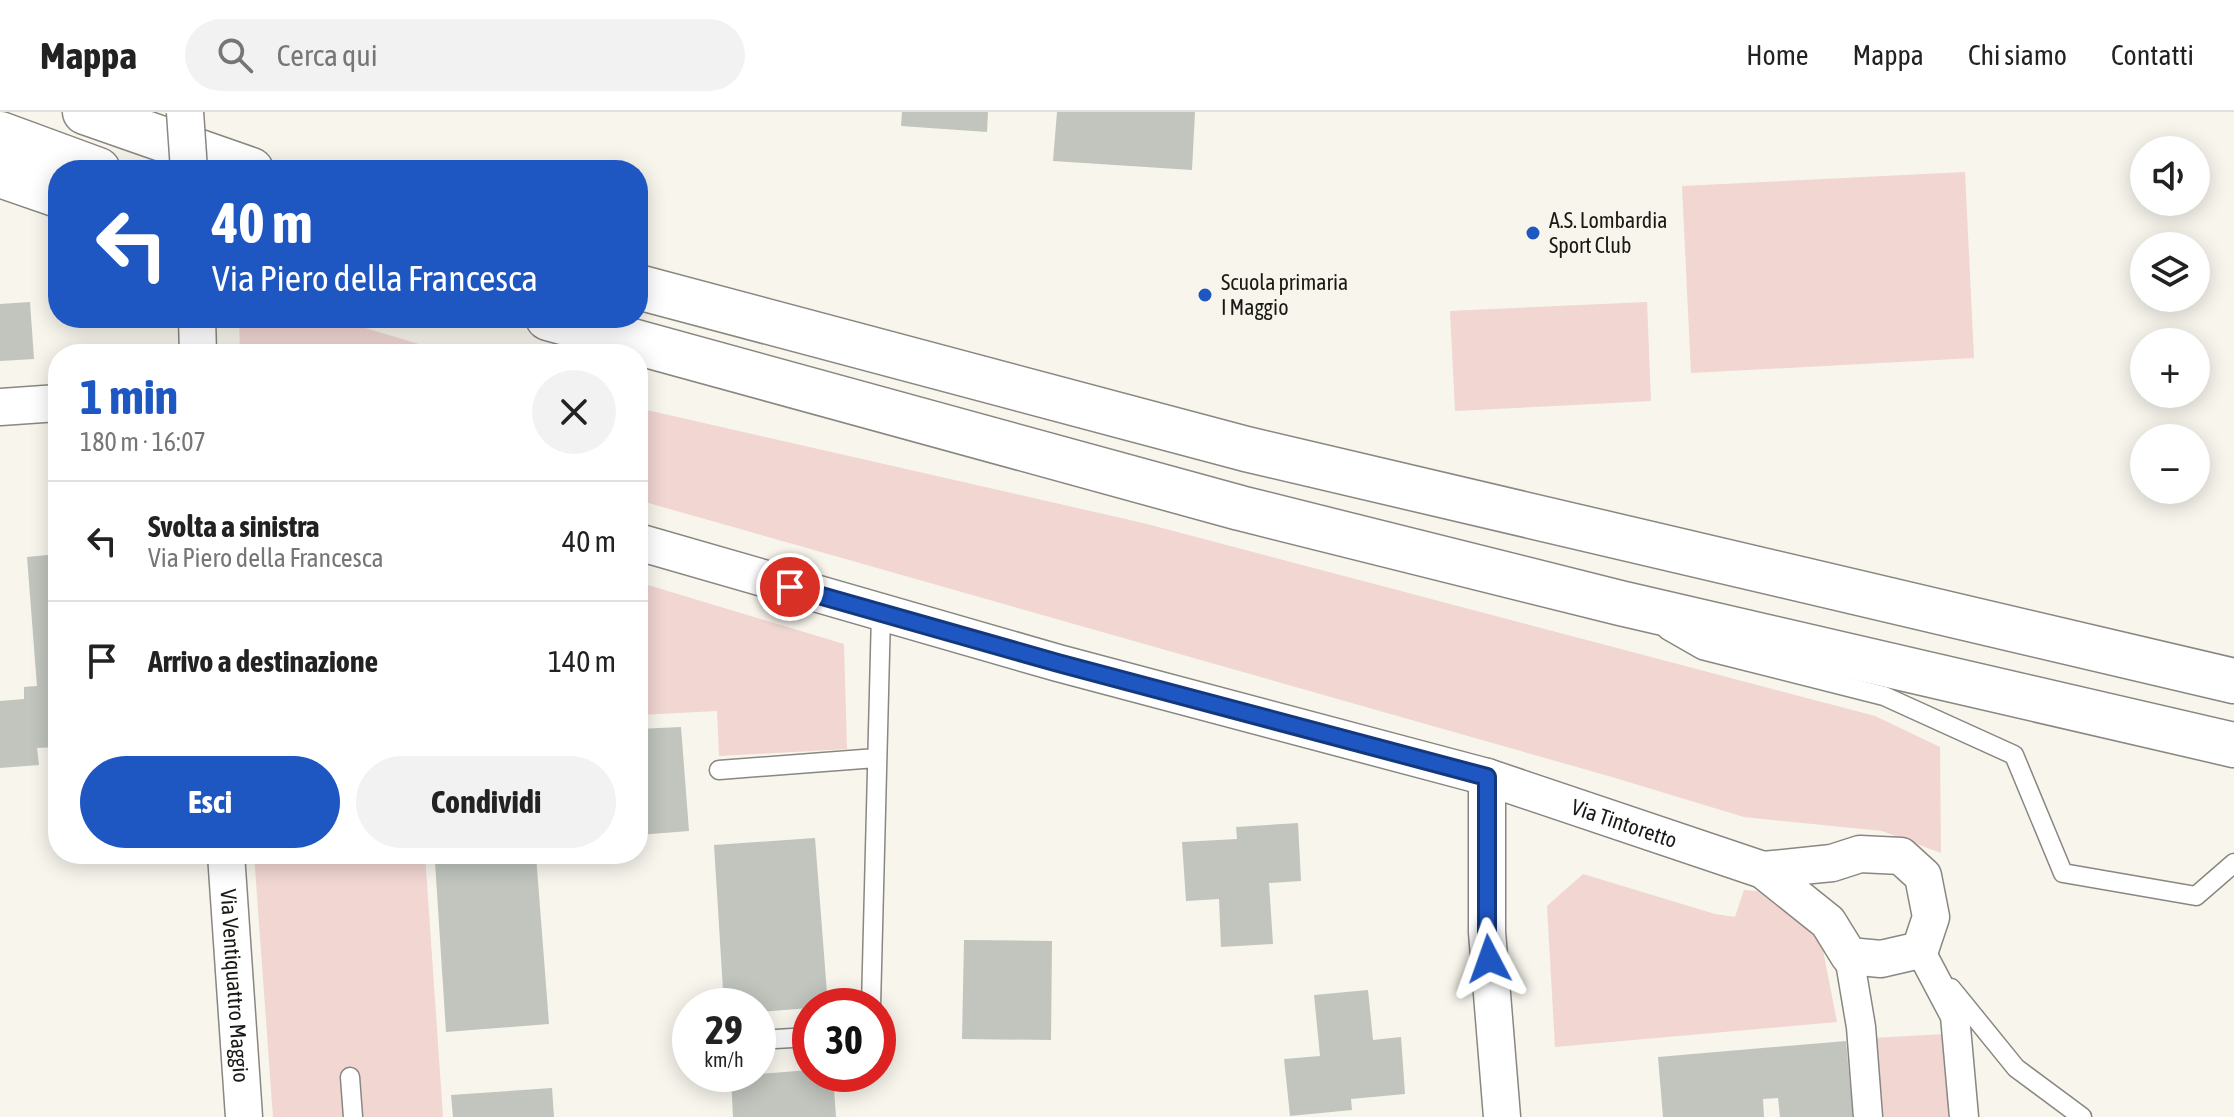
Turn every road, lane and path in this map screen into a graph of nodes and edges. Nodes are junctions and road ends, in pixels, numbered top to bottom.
1 (85, 112) edge
2 (185, 112) edge
3 (0, 134) edge
4 (71, 160) edge
5 (188, 160) edge
6 (222, 160) edge
7 (0, 175) edge
8 (48, 192) edge
9 (648, 290) edge
10 (584, 328) edge
11 (643, 344) edge
12 (648, 345) edge
13 (48, 404) edge
14 (0, 407) edge
15 (648, 545) edge
16 (1620, 603) junction
17 (881, 614) junction
18 (2234, 681) edge
19 (2234, 745) edge
20 (876, 758) junction
21 (719, 770) dead end
22 (1487, 777) junction
23 (2234, 863) edge
24 (227, 864) edge
25 (1763, 870) junction
26 (1920, 950) junction
27 (1849, 956) junction
28 (871, 988) edge
29 (350, 1077) dead end
30 (244, 1117) edge
31 (353, 1117) edge
32 (1502, 1117) edge
33 (1868, 1117) edge
34 (1964, 1117) edge
35 (2082, 1117) edge

1 - 6 highway
2 - 5 street, bridge
3 - 4 highway
7 - 8 highway
9 - 18 highway
10 - 11 highway
12 - 16 highway
13 - 14 street
15 - 17 street, Via Tintoretto
16 - 19 highway
16 - 23 lane
17 - 20 lane
17 - 22 street, Via Tintoretto
20 - 21 lane
20 - 28 lane
22 - 25 street, Via Tintoretto
22 - 32 street
24 - 30 street, Via Ventiquattro Maggio
25 - 26 street, Via Tintoretto
25 - 27 street, Via Tintoretto
26 - 27 street
26 - 34 street
26 - 35 lane
27 - 33 street
29 - 31 lane

